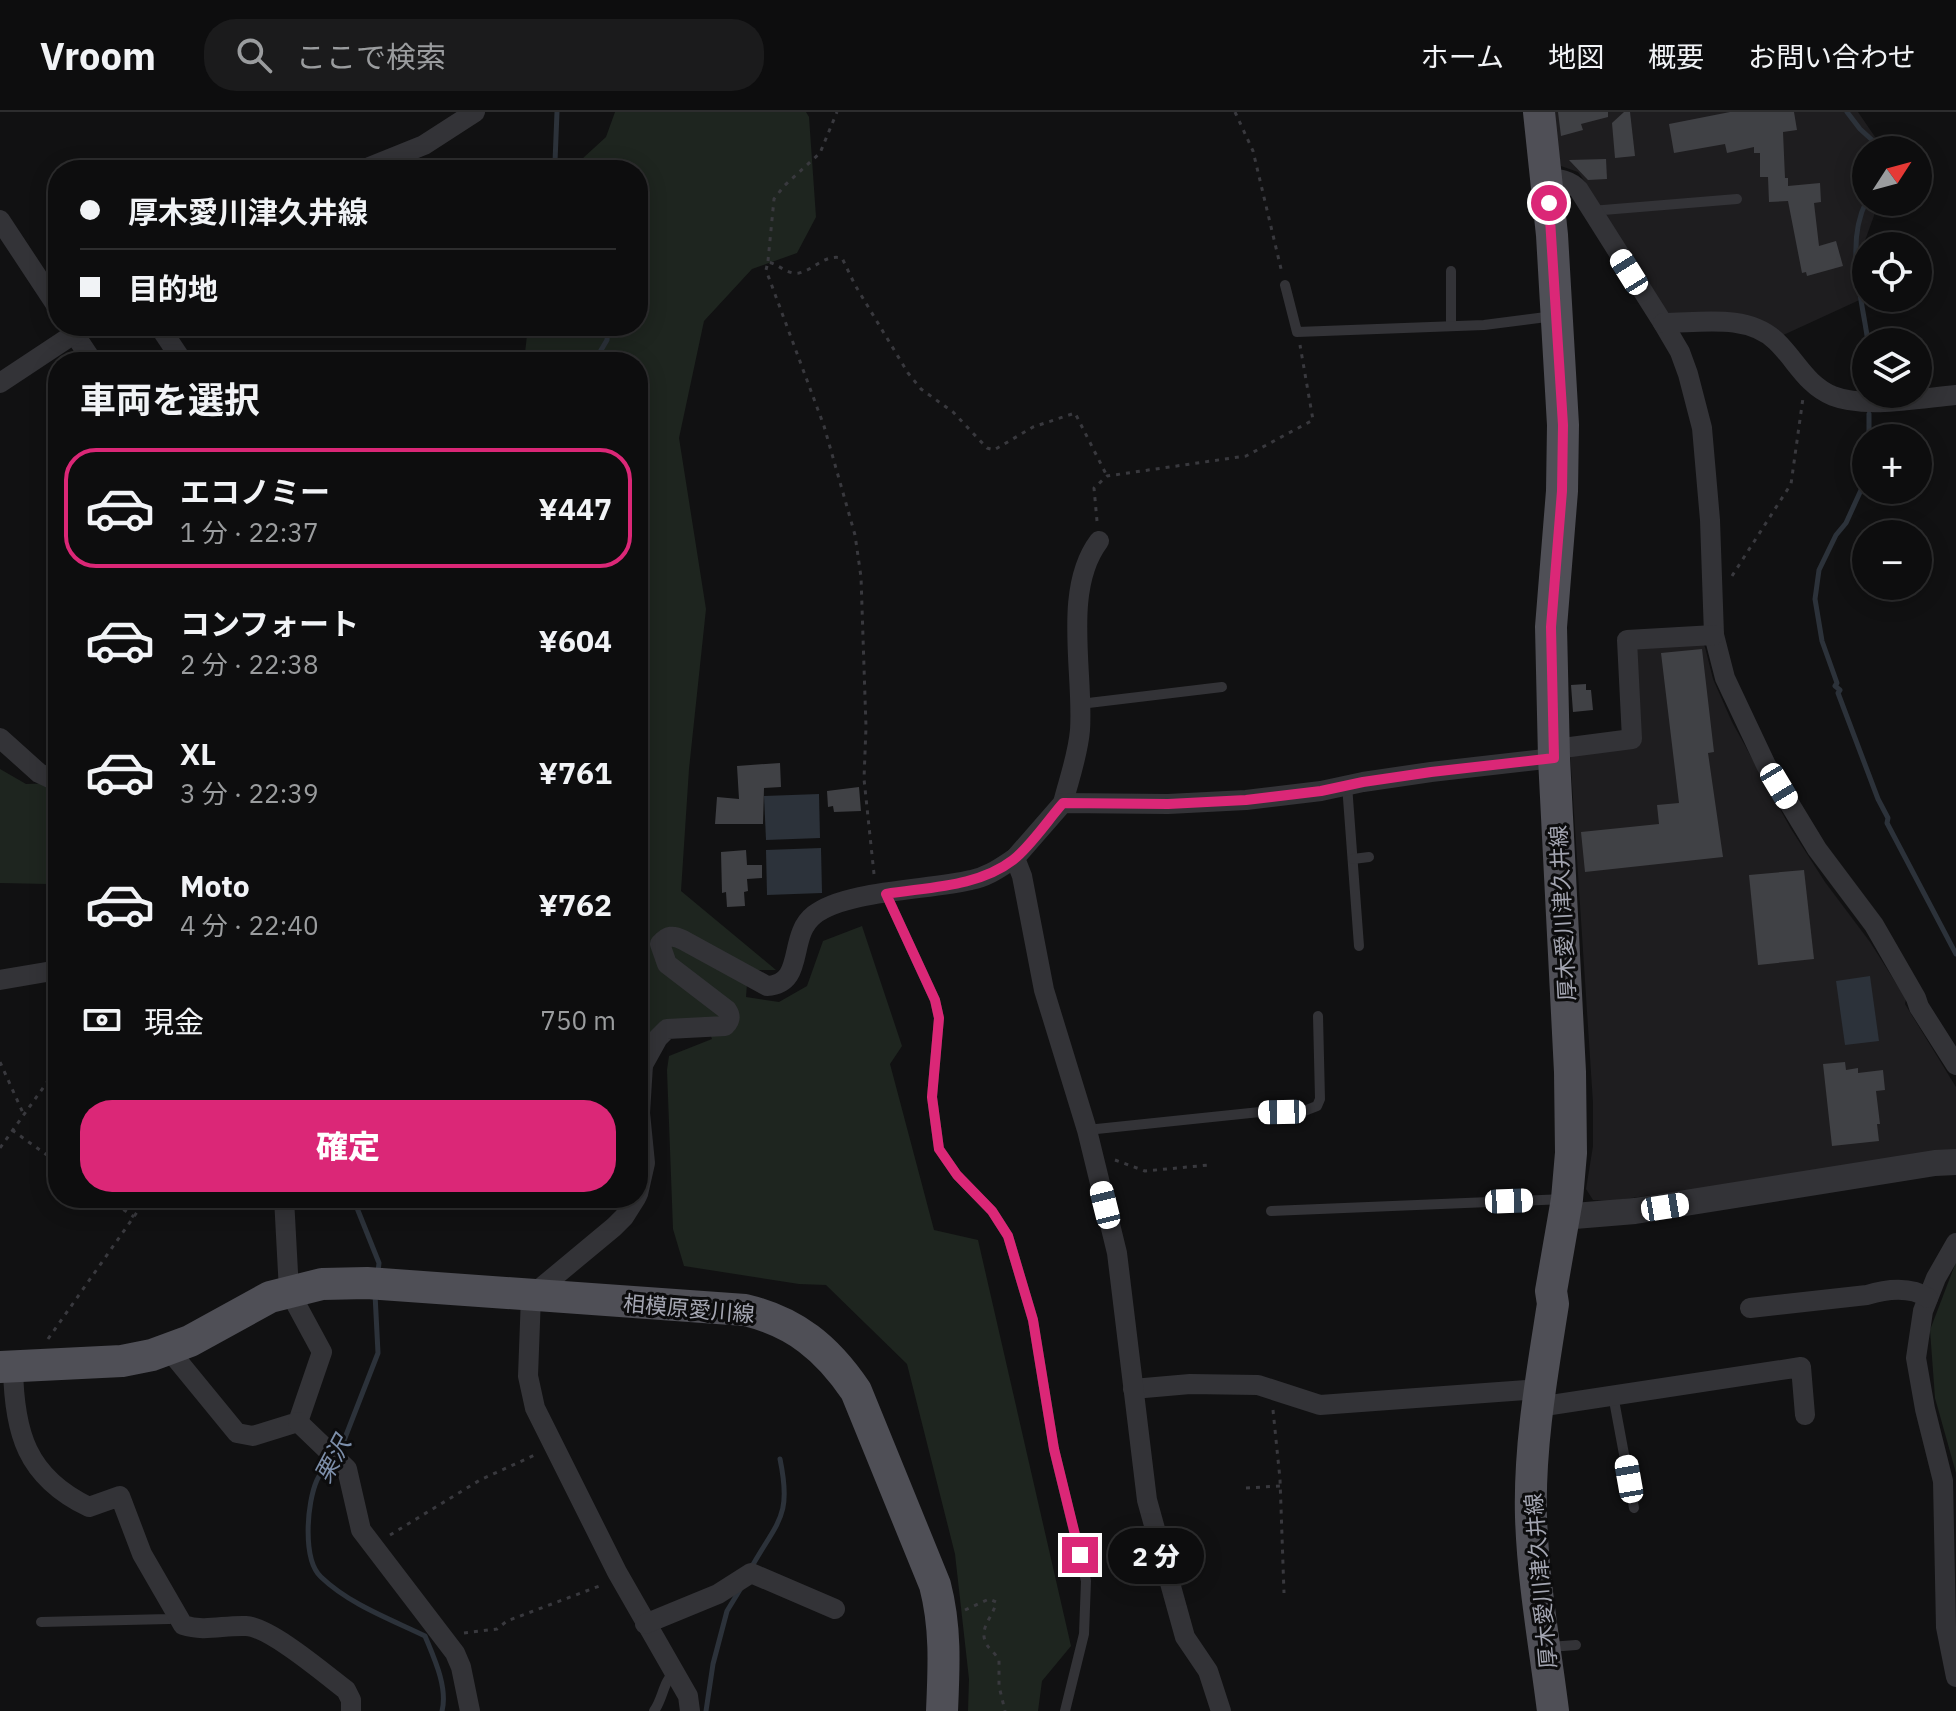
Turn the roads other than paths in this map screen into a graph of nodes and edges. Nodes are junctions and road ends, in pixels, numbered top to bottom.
1 (475, 112) edge
2 (1539, 112) edge
3 (387, 160) edge
4 (1546, 178) junction
5 (1737, 199) dead end
6 (1591, 211) junction
7 (0, 220) edge
8 (1451, 271) dead end
9 (1285, 285) road end
10 (48, 293) edge
11 (1556, 316) junction
12 (1663, 323) junction
13 (1451, 326) junction
14 (67, 336) edge
15 (0, 383) edge
16 (1956, 395) edge
17 (1099, 541) road end
18 (1714, 635) junction
19 (1222, 687) dead end
20 (1080, 704) junction
21 (0, 738) edge
22 (1554, 754) junction
23 (48, 777) edge
24 (1347, 785) junction
25 (1063, 803) junction
26 (1369, 857) dead end
27 (1015, 858) junction
28 (1353, 859) junction
29 (883, 894) junction
30 (1359, 946) dead end
31 (48, 972) edge
32 (0, 980) edge
33 (1318, 1016) dead end
34 (648, 1052) edge
35 (1956, 1065) edge
36 (1087, 1130) junction
37 (1956, 1162) edge
38 (285, 1208) edge
39 (630, 1208) edge
40 (1564, 1208) junction
41 (1271, 1211) dead end
42 (1956, 1243) edge
43 (289, 1291) junction
44 (531, 1296) junction
45 (1928, 1298) junction
46 (1750, 1308) dead end
47 (169, 1350) junction
48 (14, 1366) edge
49 (1133, 1389) junction
50 (1613, 1395) junction
51 (1539, 1398) junction
52 (1805, 1415) dead end
53 (298, 1422) junction
54 (1634, 1508) dead end
55 (835, 1609) dead end
56 (177, 1615) junction
57 (41, 1622) dead end
58 (645, 1624) junction
59 (675, 1672) junction
60 (1956, 1677) edge
61 (351, 1711) edge
62 (470, 1711) edge
63 (654, 1711) edge
64 (690, 1711) edge
65 (942, 1711) edge
66 (1065, 1711) edge
67 (1221, 1711) edge
68 (1553, 1711) edge

1 - 3 street
2 - 4 main road, 厚木愛川津久井線
4 - 6 street
4 - 11 main road, 厚木愛川津久井線
5 - 6 lane
6 - 12 street
7 - 10 street
8 - 13 lane
9 - 13 lane
11 - 13 lane
11 - 22 main road, 厚木愛川津久井線
12 - 16 street
12 - 18 street
14 - 15 street
17 - 20 street
18 - 22 street
18 - 35 street
19 - 20 lane
20 - 25 street
21 - 23 street
22 - 24 street
22 - 40 main road, 厚木愛川津久井線
24 - 25 street
24 - 28 lane
25 - 27 street
26 - 28 lane
27 - 29 street
27 - 36 street
28 - 30 lane
29 - 34 street
29 - 66 lane
31 - 32 street
33 - 36 lane
36 - 49 street
37 - 40 street
38 - 43 street
39 - 44 street
40 - 41 lane
40 - 51 main road, 厚木愛川津久井線
42 - 45 street
43 - 44 main road, 相模原愛川線
43 - 47 main road, 相模原愛川線
43 - 53 street
44 - 58 street
44 - 65 main road, 相模原愛川線
45 - 46 street
45 - 60 street
47 - 48 main road, 相模原愛川線
47 - 53 street
48 - 56 street
49 - 51 street
49 - 67 street
50 - 51 street
50 - 52 street
50 - 54 lane
51 - 68 main road, 厚木愛川津久井線
53 - 62 street
55 - 58 street
56 - 57 lane
56 - 61 street
58 - 59 street
59 - 63 lane
59 - 64 street

